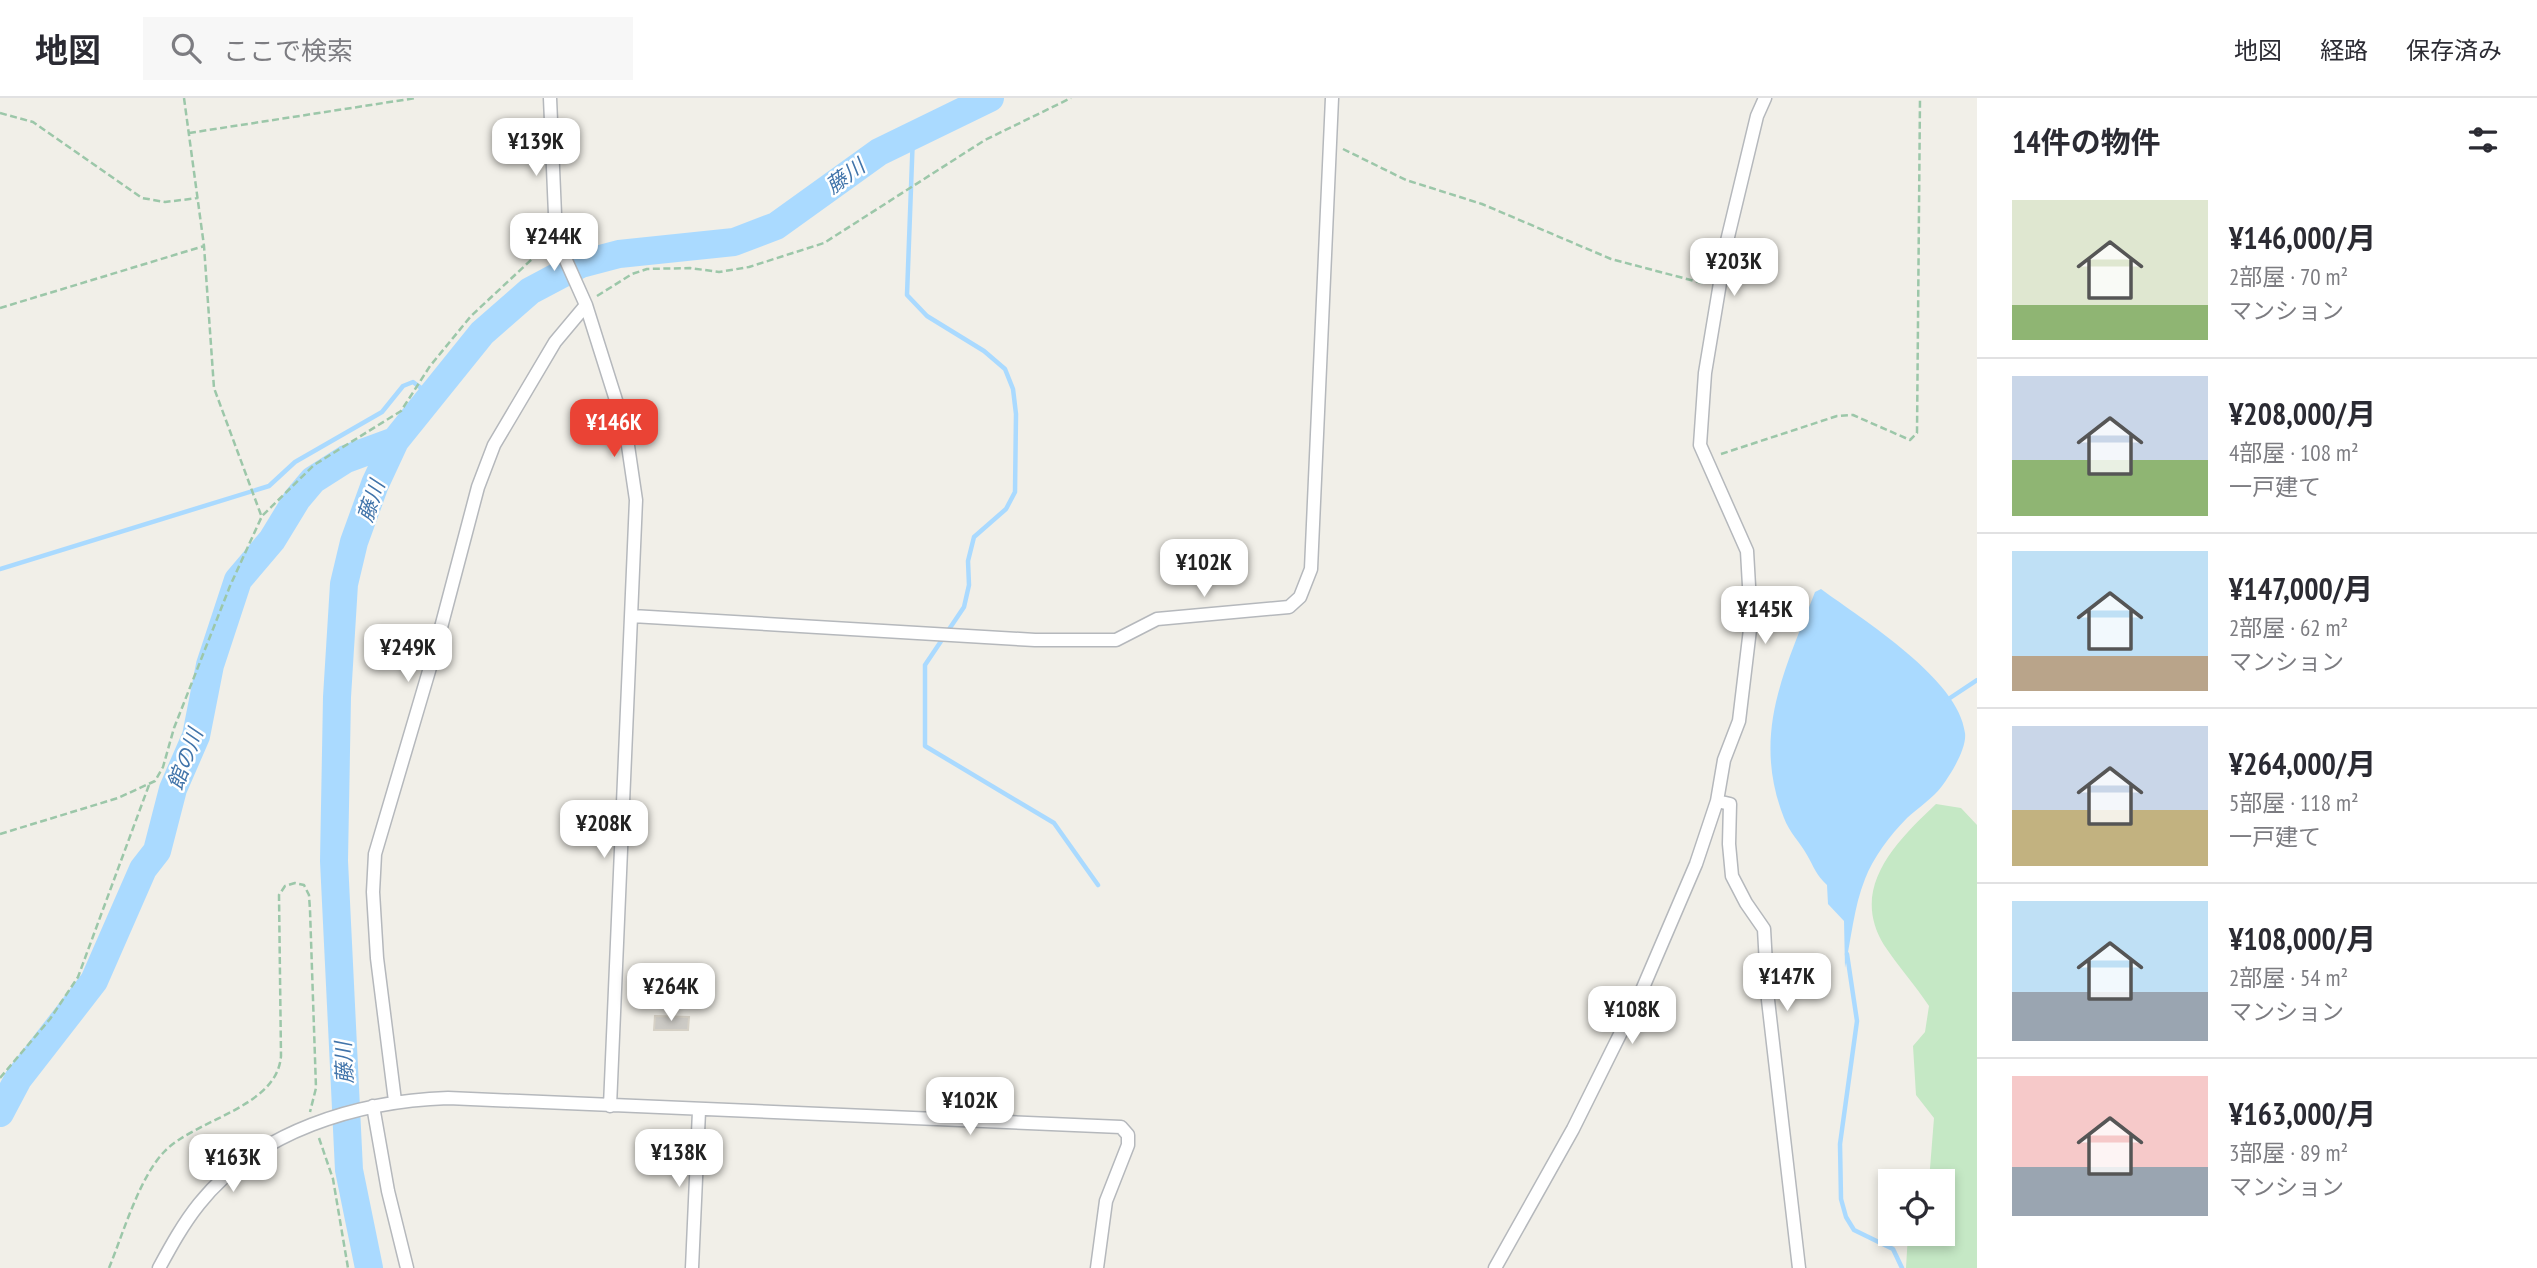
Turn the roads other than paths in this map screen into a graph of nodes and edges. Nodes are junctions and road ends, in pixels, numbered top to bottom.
1 (550, 98) edge
2 (1332, 98) edge
3 (1765, 98) edge
4 (586, 304) junction
5 (632, 616) junction
6 (1717, 801) junction
7 (395, 1101) junction
8 (610, 1106) junction
9 (369, 1107) junction
10 (699, 1111) junction
11 (159, 1268) edge
12 (407, 1268) edge
13 (692, 1268) edge
14 (1097, 1268) edge
15 (1495, 1268) edge
16 (1799, 1268) edge

1 - 4 street
2 - 5 street
3 - 6 street
4 - 5 street
4 - 7 street
5 - 8 street
6 - 15 street
6 - 16 street
7 - 8 street
7 - 9 street
8 - 10 street
9 - 11 street
9 - 12 street
10 - 13 street
10 - 14 street

